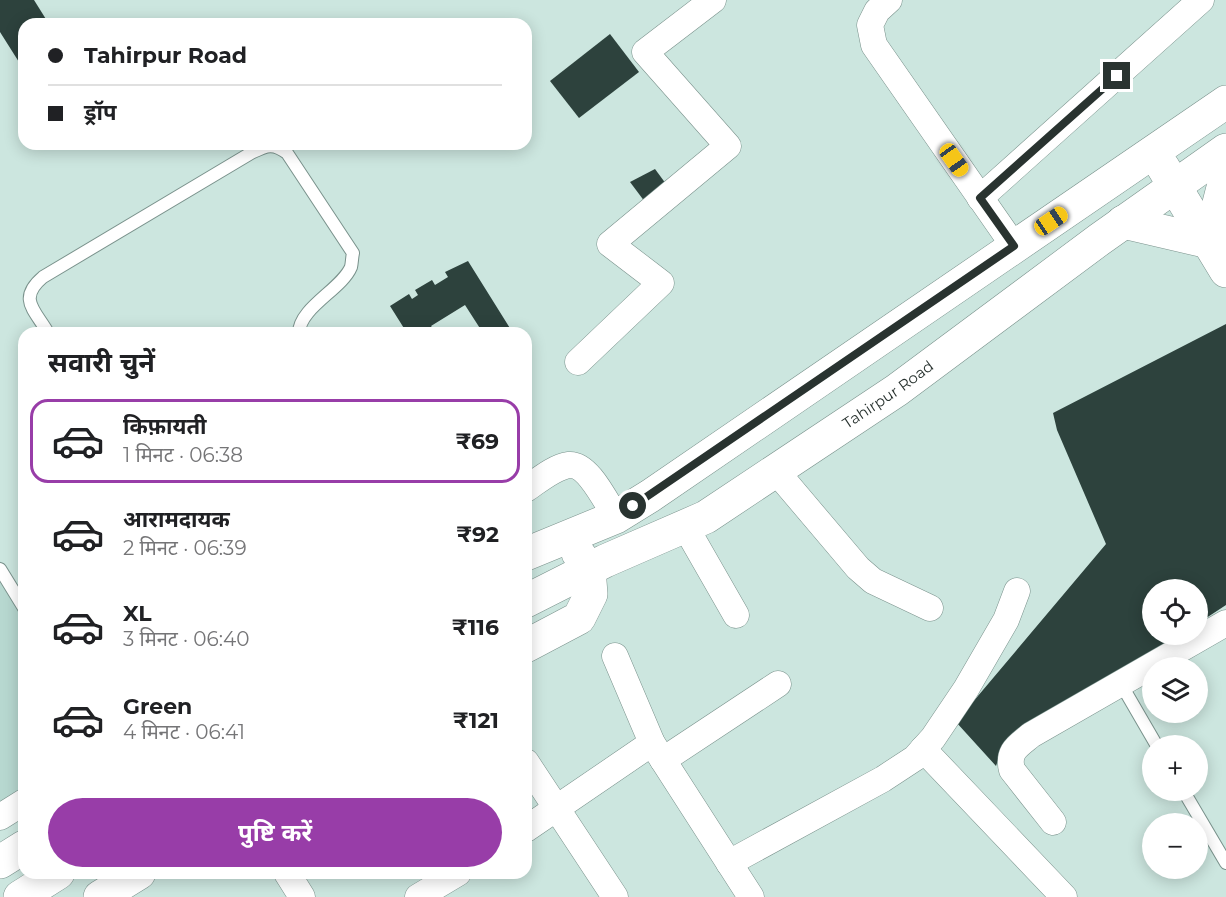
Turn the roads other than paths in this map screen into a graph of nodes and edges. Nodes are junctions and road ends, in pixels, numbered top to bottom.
1 (713, 0) edge
2 (890, 0) edge
3 (1202, 0) edge
4 (1226, 102) edge
5 (257, 150) edge
6 (282, 150) edge
7 (1226, 150) edge
8 (1154, 152) junction
9 (1226, 176) edge
10 (1175, 186) junction
11 (980, 198) junction
12 (1123, 222) junction
13 (1209, 242) junction
14 (1014, 246) junction
15 (1226, 271) edge
16 (44, 327) edge
17 (298, 327) edge
18 (578, 362) dead end
19 (775, 470) junction
20 (532, 485) edge
21 (616, 516) junction
22 (685, 526) junction
23 (568, 536) junction
24 (532, 551) edge
25 (0, 569) edge
26 (589, 569) junction
27 (1017, 591) dead end
28 (18, 598) edge
29 (532, 598) edge
30 (930, 608) dead end
31 (735, 615) dead end
32 (1226, 622) edge
33 (532, 643) edge
34 (615, 656) dead end
35 (778, 684) dead end
36 (1121, 684) junction
37 (1151, 735) edge
38 (923, 749) junction
39 (658, 751) junction
40 (532, 771) edge
41 (1190, 801) edge
42 (18, 806) edge
43 (557, 809) junction
44 (0, 817) edge
45 (1053, 822) dead end
46 (532, 825) edge
47 (18, 852) edge
48 (0, 862) edge
49 (729, 863) junction
50 (1226, 863) edge
51 (45, 879) edge
52 (129, 879) edge
53 (291, 879) edge
54 (453, 884) edge
55 (20, 897) edge
56 (100, 897) edge
57 (302, 897) edge
58 (418, 897) edge
59 (615, 897) edge
60 (751, 897) edge
61 (1064, 897) edge

1 - 18 street
2 - 11 street
3 - 11 street
4 - 8 main road
5 - 16 lane
6 - 17 lane
7 - 10 main road, Tahirpur Road
8 - 10 main road
8 - 14 main road
9 - 13 main road
10 - 12 main road, Tahirpur Road
10 - 13 main road
11 - 14 street
12 - 13 main road
12 - 19 main road, Tahirpur Road
13 - 15 main road
14 - 21 main road
19 - 22 main road, Tahirpur Road
19 - 30 street
20 - 21 street
21 - 23 main road
22 - 26 main road, Tahirpur Road
22 - 31 street
23 - 24 main road
23 - 26 main road
25 - 28 lane
26 - 29 main road, Tahirpur Road
26 - 33 main road
27 - 38 street
32 - 36 street
34 - 39 street
35 - 39 street
36 - 37 lane
36 - 45 street
38 - 49 street
38 - 61 street
39 - 43 street
39 - 49 street
40 - 43 street
41 - 50 lane
42 - 44 street
43 - 46 street
43 - 59 street
47 - 48 main road
49 - 60 street
51 - 55 main road
52 - 56 main road
53 - 57 street
54 - 58 street

